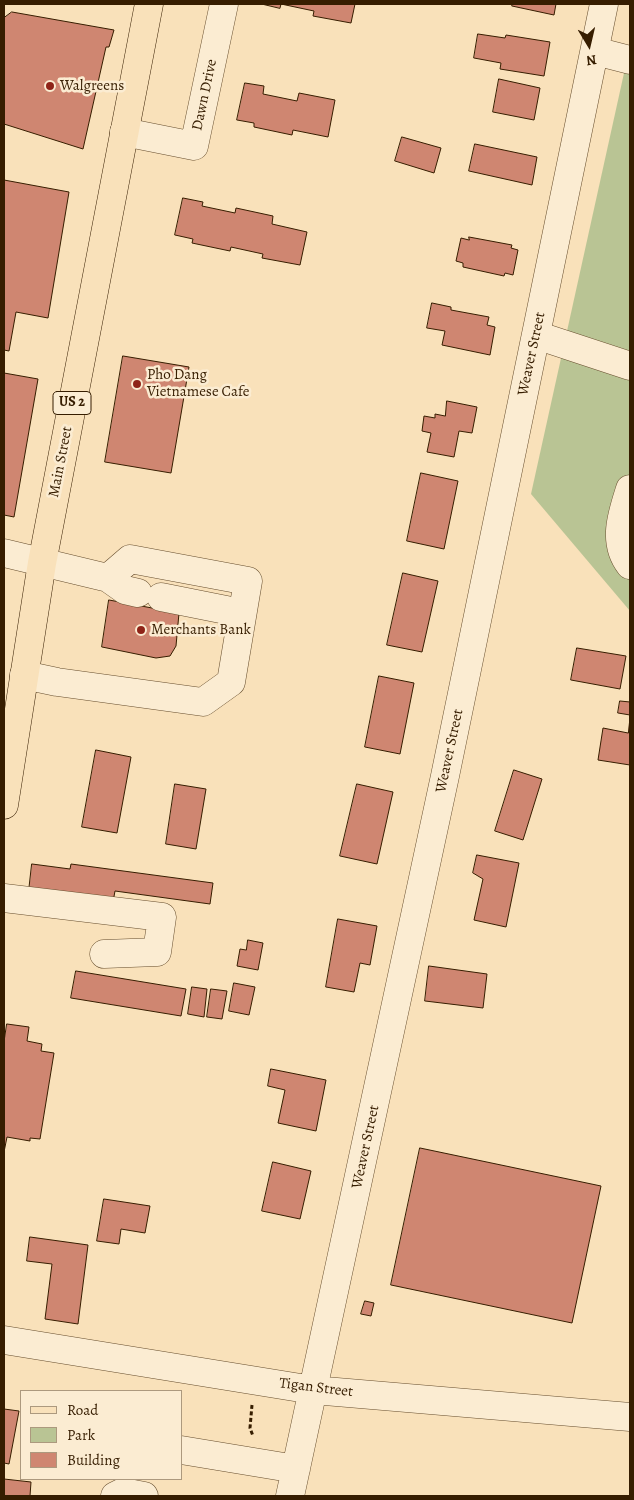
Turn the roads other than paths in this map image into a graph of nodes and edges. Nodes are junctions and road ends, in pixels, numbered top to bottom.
1 (149, 4) edge
2 (224, 4) edge
3 (604, 4) edge
4 (595, 51) junction
5 (630, 60) edge
6 (124, 132) junction
7 (536, 335) junction
8 (630, 366) edge
9 (630, 489) edge
10 (4, 553) edge
11 (42, 563) junction
12 (630, 565) edge
13 (108, 578) junction
14 (241, 613) junction
15 (24, 675) junction
16 (4, 804) edge
17 (4, 898) edge
18 (104, 954) dead end
19 (4, 1340) edge
20 (313, 1390) junction
21 (630, 1417) edge
22 (182, 1450) edge
23 (296, 1469) junction
24 (115, 1496) edge
25 (144, 1496) edge
26 (290, 1496) edge

1 - 6 main road, Main Street / US 2
2 - 6 street, Dawn Drive
3 - 4 street, Weaver Street
4 - 5 street
4 - 7 street, Weaver Street
6 - 11 main road, Main Street / US 2
7 - 8 street
7 - 20 street, Weaver Street
9 - 12 street
10 - 11 street
11 - 13 street
11 - 15 main road, Main Street / US 2
13 - 14 street
13 - 14 street
14 - 15 street
15 - 16 main road, Main Street / US 2
17 - 18 street
19 - 20 street, Tigan Street
20 - 21 street, Tigan Street
20 - 23 street, Weaver Street
22 - 23 street
23 - 26 street, Weaver Street
24 - 25 street

